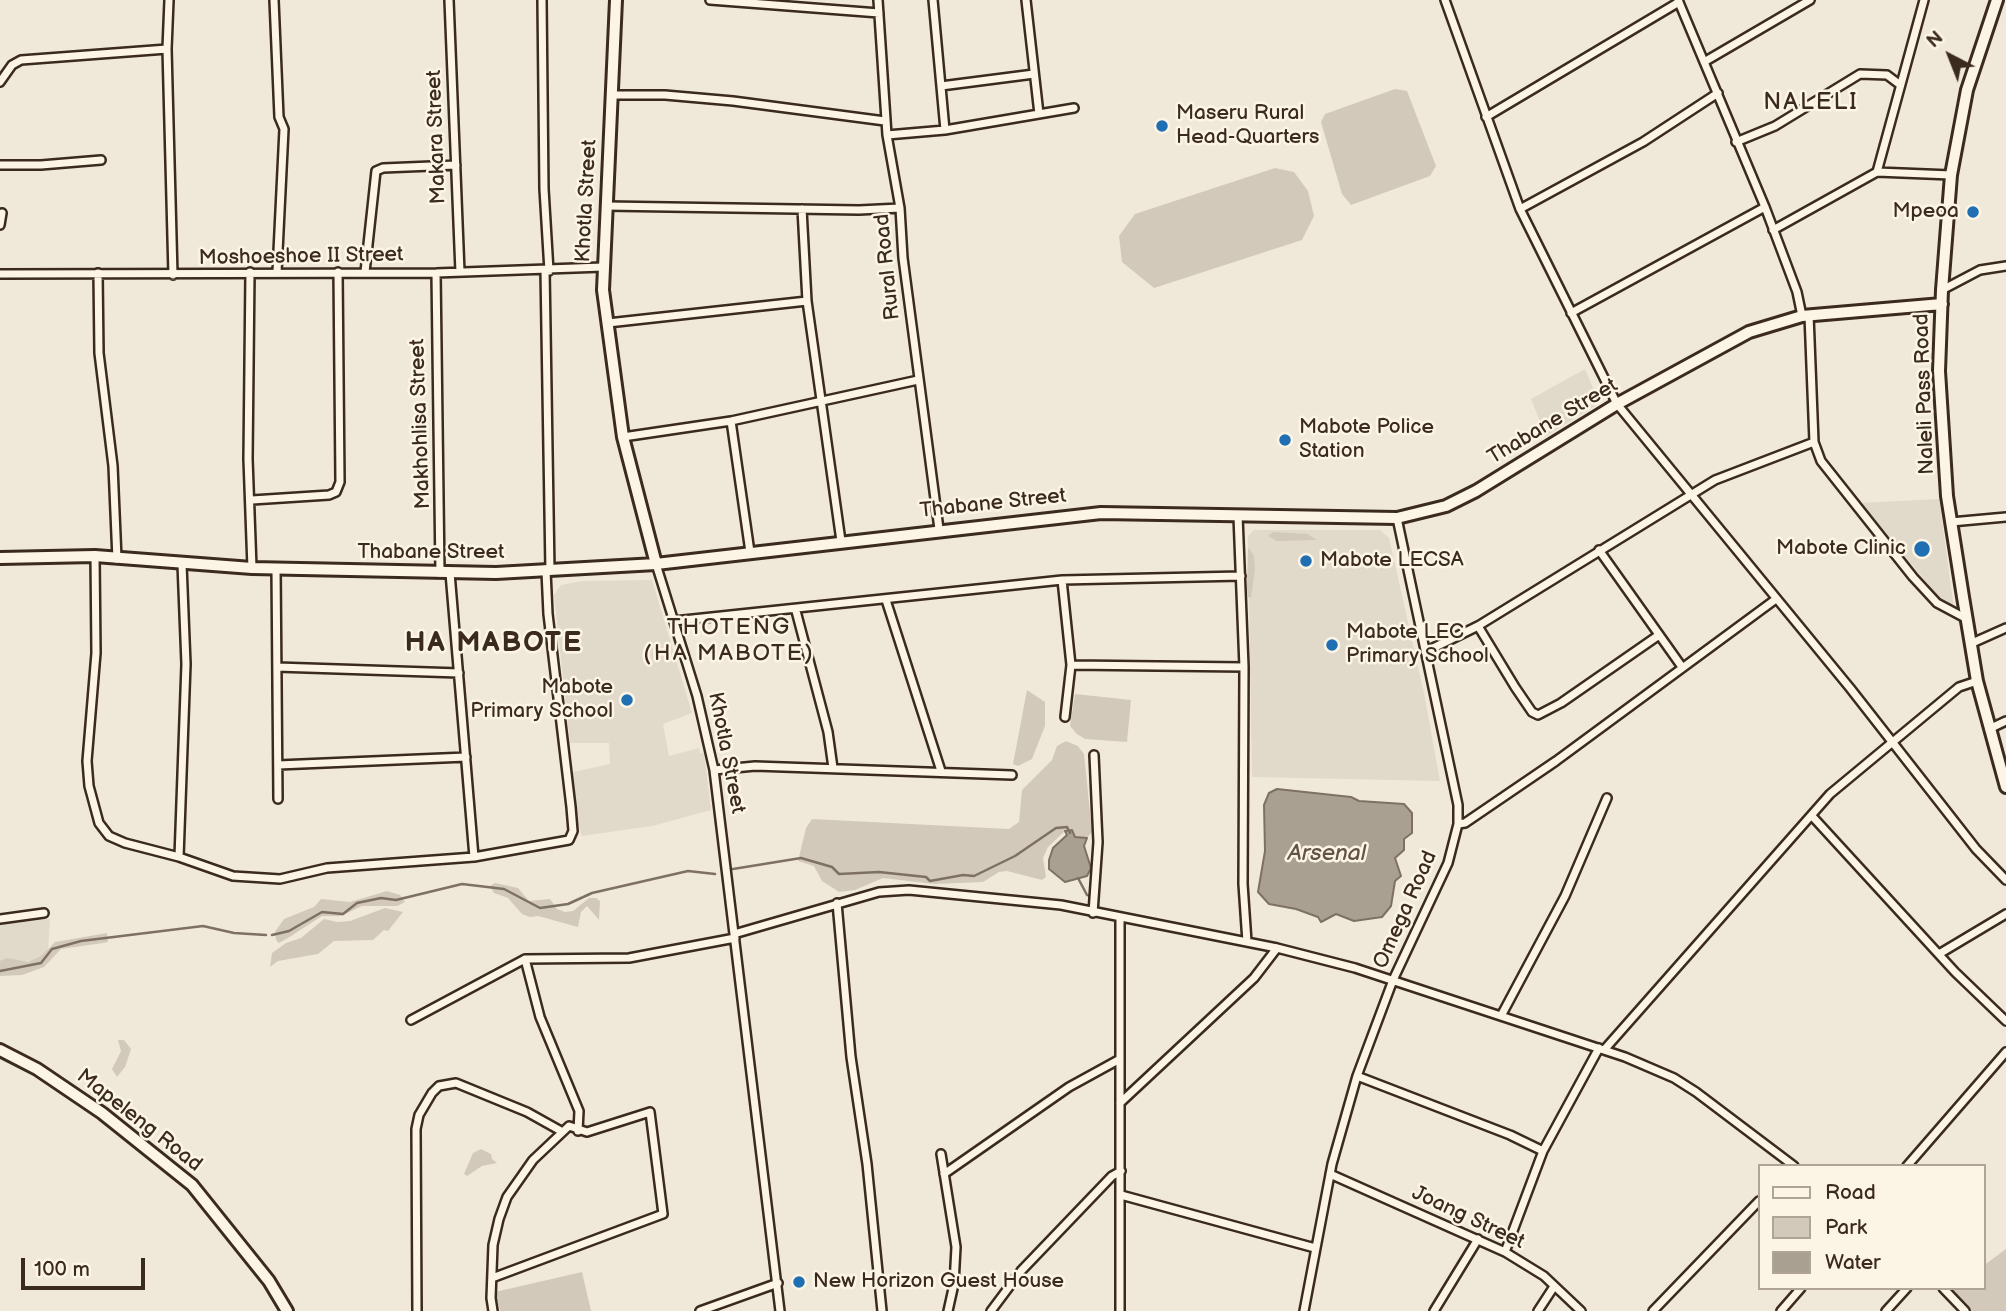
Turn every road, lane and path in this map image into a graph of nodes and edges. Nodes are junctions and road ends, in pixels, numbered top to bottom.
1 (169, 0) edge
2 (274, 0) edge
3 (449, 0) edge
4 (542, 0) edge
5 (617, 0) edge
6 (710, 0) edge
7 (878, 0) edge
8 (933, 0) edge
9 (1026, 0) edge
10 (1810, 0) edge
11 (1924, 0) edge
12 (1997, 0) edge
13 (727, 1) edge
14 (1448, 1) edge
15 (1678, 1) edge
16 (879, 13) junction
17 (167, 49) junction
18 (1704, 62) junction
19 (1034, 74) junction
20 (0, 82) edge
21 (1899, 84) junction
22 (941, 86) junction
23 (1718, 93) junction
24 (611, 95) junction
25 (1074, 108) dead end
26 (1039, 114) junction
27 (1486, 117) junction
28 (885, 121) junction
29 (946, 130) junction
30 (887, 135) junction
31 (1737, 142) junction
32 (101, 160) dead end
33 (0, 165) edge
34 (456, 165) junction
35 (1877, 172) junction
36 (1951, 175) junction
37 (606, 205) junction
38 (1765, 207) junction
39 (900, 208) junction
40 (802, 209) junction
41 (1520, 209) junction
42 (2, 213) dead end
43 (0, 225) edge
44 (1773, 230) junction
45 (603, 267) junction
46 (2006, 267) edge
47 (547, 270) junction
48 (250, 272) junction
49 (277, 272) junction
50 (338, 272) junction
51 (365, 272) junction
52 (460, 272) junction
53 (98, 273) junction
54 (436, 273) junction
55 (0, 274) edge
56 (173, 275) junction
57 (1941, 290) junction
58 (807, 300) junction
59 (1942, 304) junction
60 (1571, 313) junction
61 (1806, 315) junction
62 (608, 323) junction
63 (918, 380) junction
64 (823, 402) junction
65 (1618, 404) junction
66 (731, 421) junction
67 (623, 437) junction
68 (1814, 442) junction
69 (1692, 493) junction
70 (252, 500) junction
71 (1238, 516) junction
72 (2006, 517) edge
73 (1398, 518) junction
74 (1951, 522) junction
75 (939, 529) junction
76 (841, 541) junction
77 (1600, 550) junction
78 (750, 552) junction
79 (95, 556) junction
80 (0, 558) edge
81 (117, 559) junction
82 (182, 564) junction
83 (656, 564) junction
84 (252, 568) junction
85 (276, 568) junction
86 (548, 571) junction
87 (445, 573) junction
88 (1241, 576) junction
89 (1062, 580) junction
90 (1776, 599) junction
91 (886, 600) junction
92 (796, 611) junction
93 (1967, 619) junction
94 (674, 621) junction
95 (1478, 626) junction
96 (2006, 628) edge
97 (1659, 635) junction
98 (1970, 644) junction
99 (1424, 653) junction
100 (1071, 665) junction
101 (277, 667) junction
102 (1244, 667) junction
103 (1682, 667) junction
104 (458, 673) junction
105 (1977, 681) junction
106 (1065, 718) dead end
107 (2006, 721) edge
108 (1989, 729) junction
109 (1892, 741) junction
110 (1094, 755) dead end
111 (466, 757) junction
112 (278, 765) junction
113 (833, 768) junction
114 (715, 770) junction
115 (941, 771) junction
116 (1013, 775) dead end
117 (2006, 787) edge
118 (1607, 798) dead end
119 (278, 799) dead end
120 (1812, 816) junction
121 (1458, 824) junction
122 (179, 857) junction
123 (474, 857) junction
124 (2006, 880) edge
125 (836, 903) junction
126 (44, 913) dead end
127 (1093, 913) junction
128 (2006, 914) edge
129 (1120, 918) junction
130 (0, 919) edge
131 (735, 936) junction
132 (1247, 942) junction
133 (1276, 948) junction
134 (1938, 954) junction
135 (525, 960) junction
136 (1393, 980) junction
137 (1501, 1016) junction
138 (411, 1020) dead end
139 (2006, 1021) edge
140 (1602, 1049) junction
141 (0, 1050) edge
142 (2006, 1052) edge
143 (1120, 1059) junction
144 (1357, 1076) junction
145 (1120, 1103) junction
146 (561, 1131) junction
147 (578, 1131) junction
148 (1543, 1151) junction
149 (941, 1154) dead end
150 (1790, 1164) edge
151 (1909, 1164) edge
152 (1121, 1171) junction
153 (944, 1174) junction
154 (1330, 1174) junction
155 (1121, 1195) junction
156 (1758, 1202) edge
157 (1478, 1239) junction
158 (1315, 1248) junction
159 (1505, 1252) junction
160 (492, 1278) junction
161 (778, 1283) junction
162 (1553, 1288) junction
163 (1799, 1290) edge
164 (1905, 1290) edge
165 (1945, 1290) edge
166 (287, 1311) edge
167 (417, 1311) edge
168 (492, 1311) edge
169 (700, 1311) edge
170 (780, 1311) edge
171 (882, 1311) edge
172 (948, 1311) edge
173 (991, 1311) edge
174 (1120, 1311) edge
175 (1304, 1311) edge
176 (1434, 1311) edge
177 (1538, 1311) edge
178 (1581, 1311) edge
179 (1653, 1311) edge
180 (1781, 1311) edge
181 (1886, 1311) edge
182 (1965, 1311) edge

1 - 17 street
2 - 49 street
3 - 34 street, Makara Street
4 - 47 street
5 - 24 street, Khotla Street
6 - 13 street
7 - 16 street, Rural Road
8 - 22 street
9 - 19 street
10 - 18 street
11 - 21 street
12 - 36 street, Naleli Pass Road
13 - 16 street
14 - 27 street
15 - 18 street
15 - 27 street
16 - 28 street, Rural Road
17 - 20 street
17 - 56 street
18 - 23 street
19 - 22 street
19 - 26 street
21 - 31 street
21 - 35 street
22 - 29 street
23 - 31 street
23 - 41 street
24 - 28 street
24 - 37 street, Khotla Street
25 - 26 street
26 - 29 street
27 - 41 street
28 - 30 street, Rural Road
29 - 30 street
30 - 39 street, Rural Road
31 - 38 street
32 - 33 street
34 - 51 street
34 - 52 street, Makara Street
35 - 36 street
35 - 44 street
36 - 57 street, Naleli Pass Road
37 - 40 street
37 - 45 street, Khotla Street
38 - 44 street
38 - 60 street
39 - 40 street
39 - 63 street, Rural Road
40 - 58 street
41 - 60 street
42 - 43 street
44 - 61 street
45 - 47 street, Moshoeshoe II Street
45 - 62 street, Khotla Street
46 - 57 street
47 - 52 street, Moshoeshoe II Street
47 - 86 street
48 - 49 street, Moshoeshoe II Street
48 - 56 street, Moshoeshoe II Street
48 - 70 street
49 - 50 street, Moshoeshoe II Street
50 - 51 street, Moshoeshoe II Street
50 - 70 street
51 - 54 street, Moshoeshoe II Street
52 - 54 street, Moshoeshoe II Street
53 - 55 street, Moshoeshoe II Street
53 - 56 street, Moshoeshoe II Street
53 - 81 street
54 - 87 street, Makhohlisa Street
57 - 59 street, Naleli Pass Road
58 - 62 street
58 - 64 street
59 - 61 street, Thabane Street
59 - 74 street, Naleli Pass Road
60 - 65 street
61 - 65 street, Thabane Street
61 - 68 street
62 - 67 street, Khotla Street
63 - 64 street
63 - 75 street, Rural Road
64 - 66 street
64 - 76 street
65 - 69 street
65 - 73 street, Thabane Street
66 - 67 street
66 - 78 street
67 - 83 street, Khotla Street
68 - 69 street
68 - 93 street
69 - 77 street
69 - 90 street
70 - 84 street
71 - 73 street, Thabane Street
71 - 75 street, Thabane Street
71 - 88 street
72 - 74 street
73 - 99 street, Omega Road
74 - 93 street, Naleli Pass Road
75 - 76 street, Thabane Street
76 - 78 street, Thabane Street
77 - 95 street
77 - 97 street
78 - 83 street, Thabane Street
79 - 80 street, Thabane Street
79 - 81 street, Thabane Street
79 - 122 street
81 - 82 street, Thabane Street
82 - 84 street, Thabane Street
82 - 122 street
83 - 86 street, Thabane Street
83 - 94 street, Khotla Street
84 - 85 street, Thabane Street
85 - 87 street, Thabane Street
85 - 101 street
86 - 87 street, Thabane Street
86 - 123 street
87 - 104 street, Makhohlisa Street
88 - 89 street
88 - 102 street
89 - 91 street
89 - 100 street
90 - 103 street
90 - 109 street
91 - 92 street
91 - 115 street
92 - 94 street
92 - 113 street
93 - 98 street, Naleli Pass Road
94 - 114 street, Khotla Street
95 - 97 street
95 - 99 street
96 - 98 street
97 - 103 street
98 - 105 street, Naleli Pass Road
99 - 121 street, Omega Road
100 - 102 street
100 - 106 street
101 - 104 street
101 - 112 street
102 - 132 street
103 - 121 street
104 - 111 street, Makhohlisa Street
105 - 108 street, Naleli Pass Road
105 - 109 street
107 - 108 street
108 - 117 street, Naleli Pass Road
109 - 120 street
109 - 124 street
110 - 127 street
111 - 112 street
111 - 123 street, Makhohlisa Street
112 - 119 street
113 - 114 street
113 - 115 street
114 - 131 street, Khotla Street
115 - 116 street
118 - 137 street
120 - 134 street
120 - 140 street
121 - 136 street, Omega Road
122 - 123 street
125 - 127 street
125 - 131 street
125 - 171 street
126 - 130 street
127 - 129 street
128 - 134 street
129 - 132 street
129 - 143 street
131 - 135 street
131 - 161 street, Khotla Street
132 - 133 street
133 - 136 street
133 - 145 street
134 - 139 street
135 - 138 street
135 - 147 street
136 - 137 street
136 - 144 street, Omega Road
137 - 140 street
140 - 148 street
140 - 150 street
141 - 166 street, Mapeleng Road
142 - 151 street
143 - 145 street
143 - 153 street
144 - 148 street
144 - 154 street, Omega Road
145 - 152 street
146 - 147 street
146 - 160 street
146 - 167 street
147 - 160 street
148 - 159 street
149 - 153 street
152 - 155 street
152 - 173 street
153 - 172 street
154 - 157 street, Joang Street
154 - 158 street, Omega Road
155 - 158 street
155 - 174 street
156 - 179 street
157 - 159 street, Joang Street
157 - 176 street
158 - 175 street, Omega Road
159 - 162 street, Joang Street
160 - 168 street
161 - 169 street
161 - 170 street, Khotla Street
162 - 177 street
162 - 178 street, Joang Street
163 - 180 street
164 - 181 street
165 - 182 street

